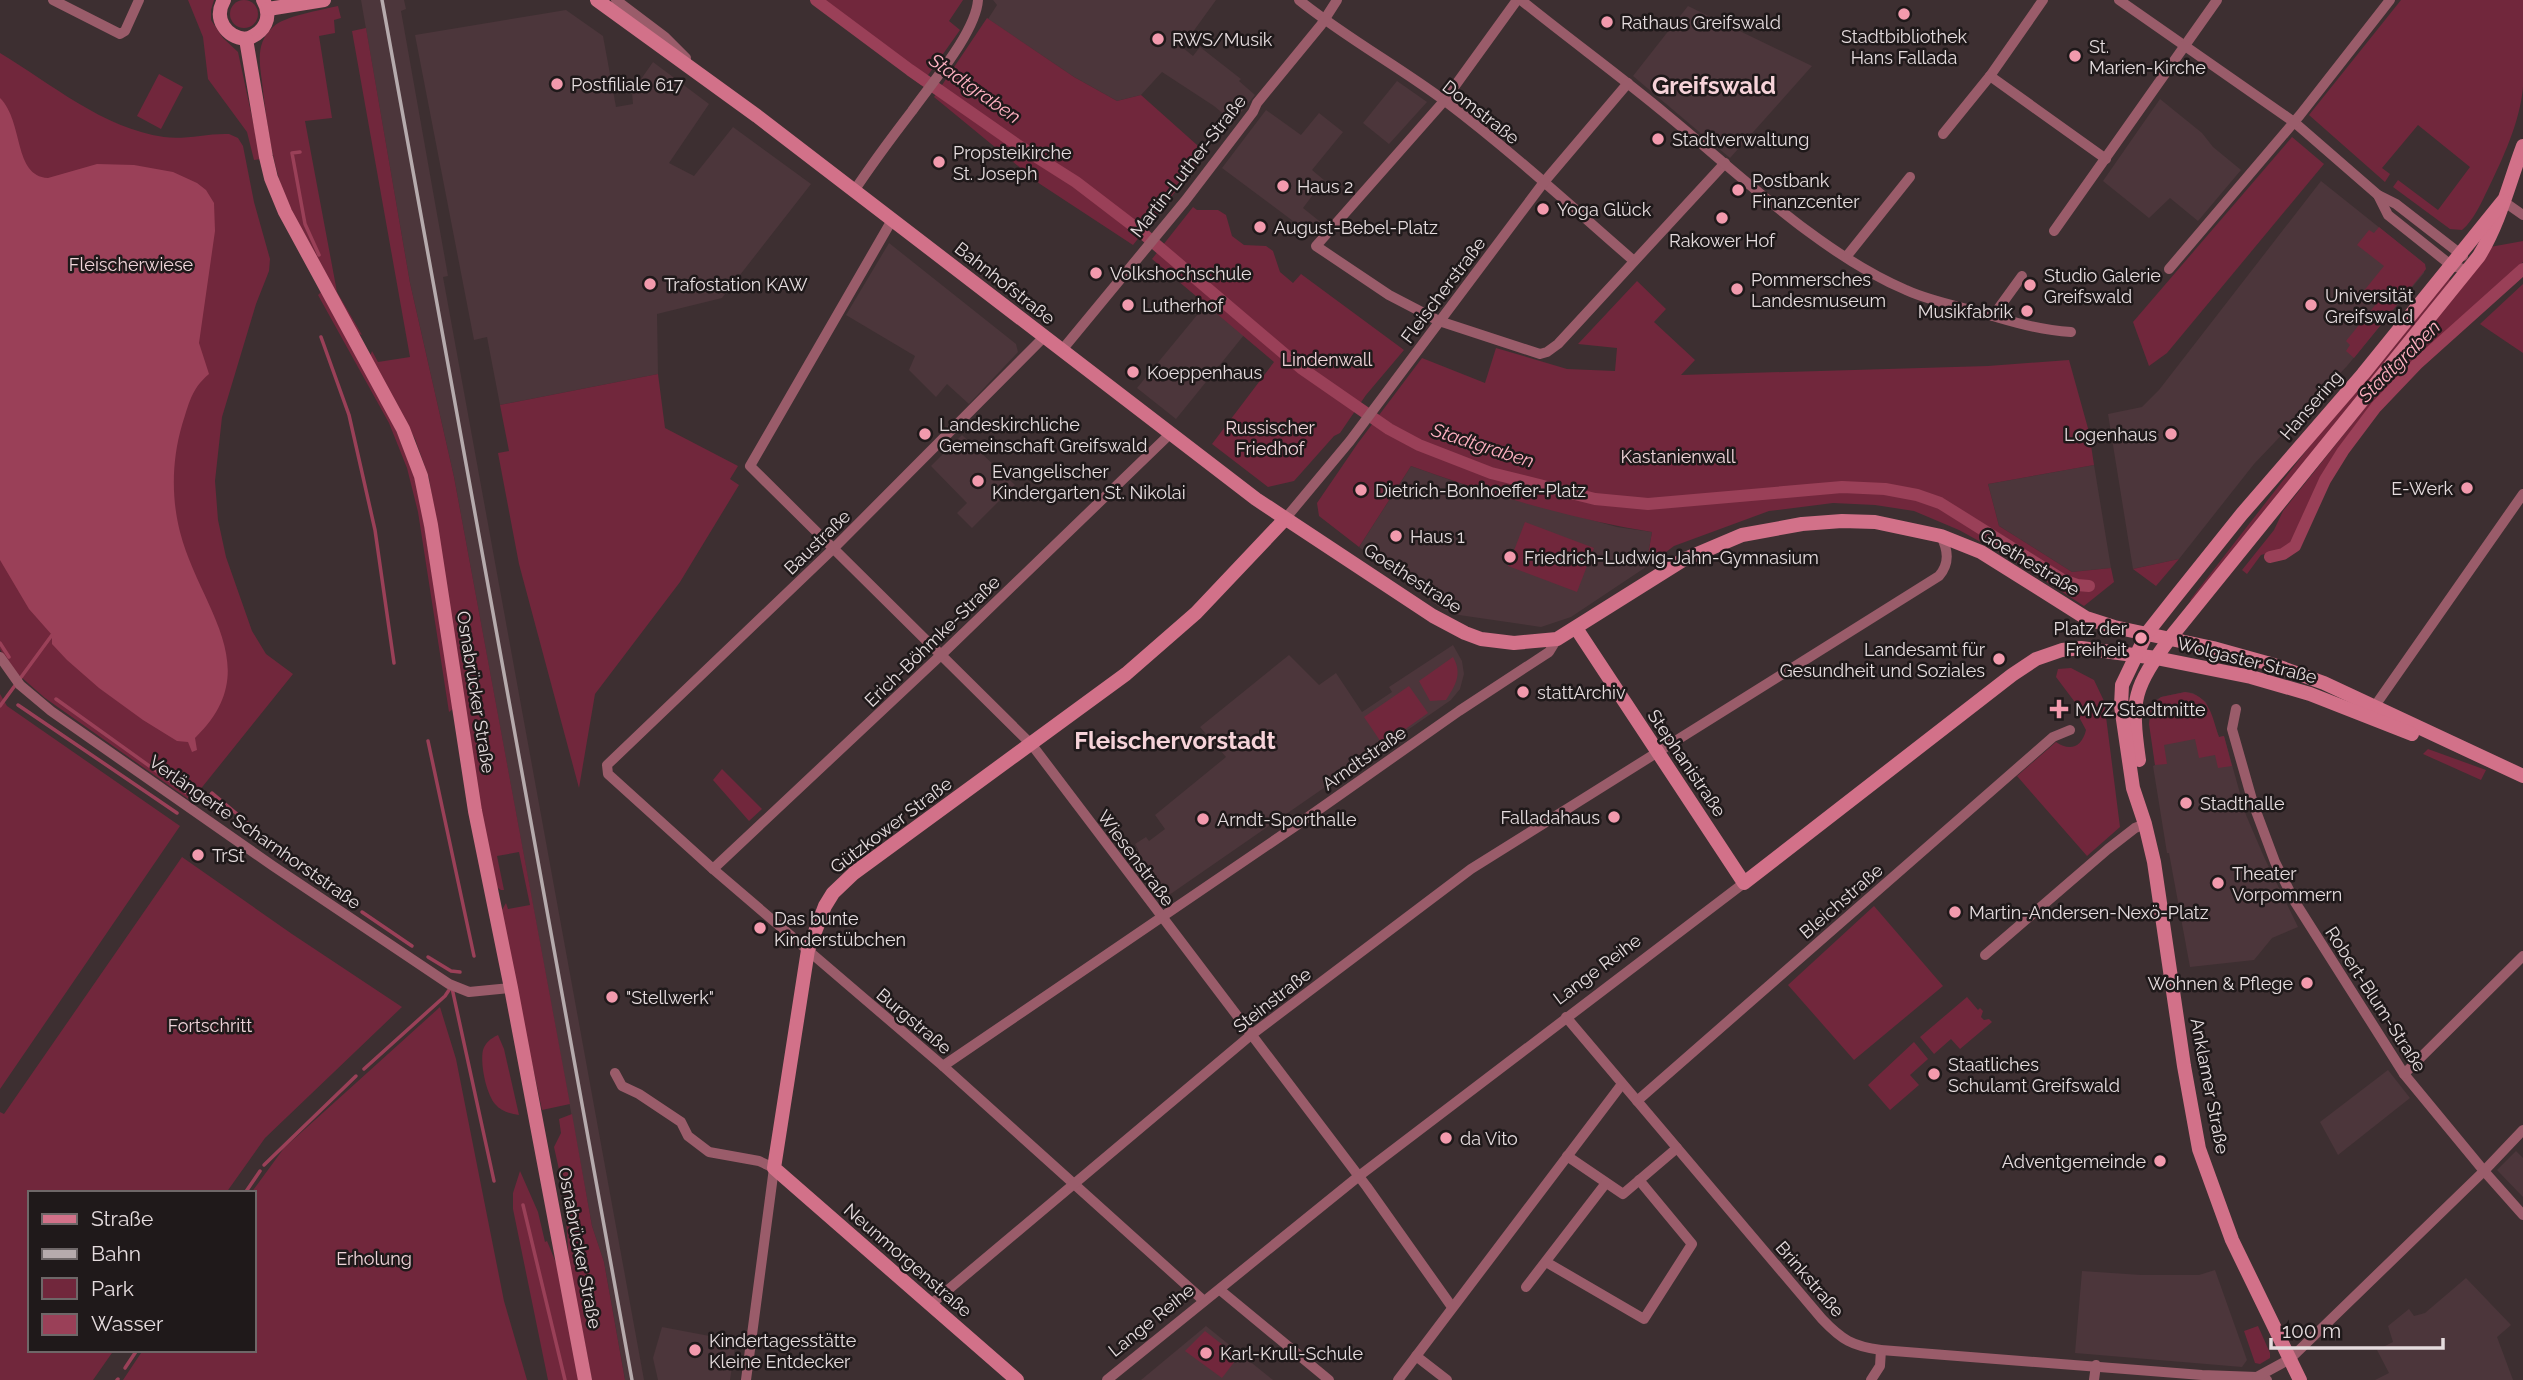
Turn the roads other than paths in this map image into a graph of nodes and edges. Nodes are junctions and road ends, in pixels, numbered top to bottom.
1 (53, 0) edge
2 (139, 0) edge
3 (224, 0) edge
4 (324, 0) edge
5 (597, 0) edge
6 (616, 0) edge
7 (978, 0) edge
8 (1299, 0) edge
9 (1337, 0) edge
10 (1519, 0) edge
11 (2043, 0) edge
12 (2119, 0) edge
13 (2217, 0) edge
14 (2390, 0) edge
15 (265, 4) edge
16 (1324, 20) junction
17 (246, 39) junction
18 (2185, 46) junction
19 (703, 76) junction
20 (1990, 76) junction
21 (1628, 83) junction
22 (1444, 101) junction
23 (2294, 122) junction
24 (1943, 134) dead end
25 (2523, 146) edge
26 (2106, 159) junction
27 (1725, 163) junction
28 (1910, 177) dead end
29 (1545, 182) junction
30 (854, 191) junction
31 (2378, 195) junction
32 (2503, 201) junction
33 (2523, 215) edge
34 (892, 220) junction
35 (2054, 231) dead end
36 (2461, 253) junction
37 (1846, 257) junction
38 (1634, 261) junction
39 (2452, 266) junction
40 (2169, 269) dead end
41 (2468, 270) junction
42 (2021, 276) dead end
43 (1993, 316) junction
44 (1439, 321) junction
45 (2071, 332) dead end
46 (1044, 337) junction
47 (1062, 350) junction
48 (1170, 434) junction
49 (2523, 494) edge
50 (1285, 519) junction
51 (1941, 536) junction
52 (834, 548) junction
53 (1576, 628) junction
54 (2147, 634) junction
55 (2170, 638) junction
56 (1557, 639) junction
57 (942, 654) junction
58 (2136, 656) junction
59 (0, 657) edge
60 (2155, 658) junction
61 (2236, 709) dead end
62 (2372, 711) junction
63 (2070, 730) dead end
64 (1032, 745) junction
65 (1656, 752) junction
66 (607, 765) joint
67 (2523, 776) edge
68 (2145, 824) junction
69 (713, 869) junction
70 (1744, 883) junction
71 (1161, 917) junction
72 (808, 950) junction
73 (1985, 955) dead end
74 (2523, 956) edge
75 (511, 988) junction
76 (1566, 1017) junction
77 (1251, 1035) junction
78 (943, 1066) junction
79 (615, 1073) dead end
80 (2404, 1074) junction
81 (1622, 1084) junction
82 (1637, 1101) junction
83 (2523, 1130) edge
84 (1677, 1148) junction
85 (1567, 1156) junction
86 (774, 1168) junction
87 (2484, 1171) junction
88 (1359, 1176) junction
89 (1639, 1180) junction
90 (1606, 1183) junction
91 (1074, 1184) junction
92 (2523, 1215) edge
93 (1546, 1262) junction
94 (1526, 1287) dead end
95 (1220, 1290) junction
96 (1204, 1301) junction
97 (930, 1305) junction
98 (1452, 1307) junction
99 (1881, 1350) junction
100 (1416, 1356) junction
101 (2290, 1359) junction
102 (2096, 1365) junction
103 (2262, 1378) edge
104 (585, 1380) edge
105 (746, 1380) edge
106 (1017, 1380) edge
107 (1107, 1380) edge
108 (1329, 1380) edge
109 (1398, 1380) edge
110 (1447, 1380) edge
111 (1871, 1380) edge
112 (2094, 1380) edge
113 (2300, 1380) edge

1 - 2 street
3 - 17 main road
4 - 15 main road
5 - 19 main road, Bahnhofstraße
6 - 19 street, Bahnhofstraße
7 - 30 street
8 - 16 street, Domstraße
9 - 16 street, Martin-Luther-Straße
10 - 21 street
10 - 22 street
11 - 20 street
12 - 18 street
13 - 18 street
14 - 23 street
15 - 17 main road
16 - 22 street, Domstraße
16 - 47 street, Martin-Luther-Straße
17 - 75 main road, Osnabrücker Straße
18 - 23 street
18 - 26 street
19 - 30 main road, Bahnhofstraße
20 - 24 street
20 - 26 street
21 - 27 street
21 - 29 street, Fleischerstraße
22 - 29 street, Domstraße
22 - 44 street
23 - 31 street
23 - 40 street
25 - 32 main road, Hansering
26 - 35 street
27 - 37 street
27 - 38 street
28 - 37 street
29 - 38 street, Domstraße
29 - 44 street, Fleischerstraße
30 - 34 main road, Bahnhofstraße
31 - 36 street
31 - 39 street
32 - 33 street
32 - 36 main road, Hansering
32 - 41 main road, Hansering
34 - 46 main road, Bahnhofstraße
34 - 52 street, Wiesenstraße
36 - 39 main road, Hansering
36 - 41 street
37 - 43 street
38 - 44 street
39 - 41 street
39 - 54 main road, Hansering
41 - 55 main road, Hansering
42 - 43 street
43 - 45 street
44 - 50 street, Fleischerstraße
46 - 47 main road, Bahnhofstraße
46 - 52 street, Baustraße
47 - 48 main road, Bahnhofstraße
48 - 50 main road, Bahnhofstraße
48 - 57 street, Erich-Böhmke-Straße
49 - 62 street
50 - 56 main road, Goethestraße
50 - 64 main road, Gützkower Straße
51 - 53 main road, Goethestraße
51 - 54 main road, Goethestraße
51 - 65 street, Steinstraße
52 - 57 street, Wiesenstraße
52 - 66 street, Baustraße
53 - 56 main road, Goethestraße
53 - 65 main road, Stephanistraße
54 - 55 main road, Goethestraße
54 - 58 main road, Hansering
55 - 60 main road, Hansering
55 - 62 main road, Wolgaster Straße
56 - 71 street, Arndtstraße
57 - 64 street, Wiesenstraße
57 - 69 street, Erich-Böhmke-Straße
58 - 60 main road, Wolgaster Straße
58 - 68 main road, Anklamer Straße
58 - 70 main road, Lange Reihe
59 - 75 street, Verlängerte Scharnhorststraße
60 - 62 main road, Wolgaster Straße
60 - 68 main road, Anklamer Straße
61 - 80 street, Robert-Blum-Straße
62 - 67 main road, Wolgaster Straße
63 - 82 street, Bleichstraße
64 - 71 street, Wiesenstraße
64 - 72 main road, Gützkower Straße
65 - 70 main road, Stephanistraße
65 - 77 street, Steinstraße
66 - 69 street, Burgstraße
68 - 73 street
68 - 101 main road, Anklamer Straße
69 - 72 street, Burgstraße
70 - 76 street, Lange Reihe
71 - 77 street, Wiesenstraße
71 - 78 street, Arndtstraße
72 - 78 street, Burgstraße
72 - 86 main road, Gützkower Straße
74 - 80 street
75 - 104 main road, Osnabrücker Straße
76 - 81 street, Brinkstraße
76 - 88 street, Lange Reihe
77 - 88 street, Wiesenstraße
77 - 91 street, Steinstraße
78 - 91 street, Burgstraße
79 - 86 street
80 - 87 street, Robert-Blum-Straße
81 - 82 street, Brinkstraße
81 - 85 street
82 - 84 street, Brinkstraße
83 - 87 street, Brinkstraße
84 - 89 street
84 - 99 street, Brinkstraße
85 - 90 street
85 - 98 street
86 - 97 main road, Neunmorgenstraße
86 - 105 street, Gützkower Straße
87 - 92 street, Robert-Blum-Straße
87 - 101 street, Brinkstraße
88 - 95 street, Lange Reihe
88 - 98 street, Wiesenstraße
89 - 90 street
89 - 93 street
90 - 93 street
91 - 96 street, Burgstraße
91 - 97 street, Steinstraße
93 - 94 street
95 - 96 street, Lange Reihe
95 - 108 street
96 - 107 street, Lange Reihe
97 - 106 main road, Neunmorgenstraße
98 - 100 street
99 - 102 street, Brinkstraße
99 - 111 street
100 - 109 street
100 - 110 street
101 - 103 street, Brinkstraße
101 - 113 main road, Anklamer Straße
102 - 103 street, Brinkstraße
102 - 112 street

